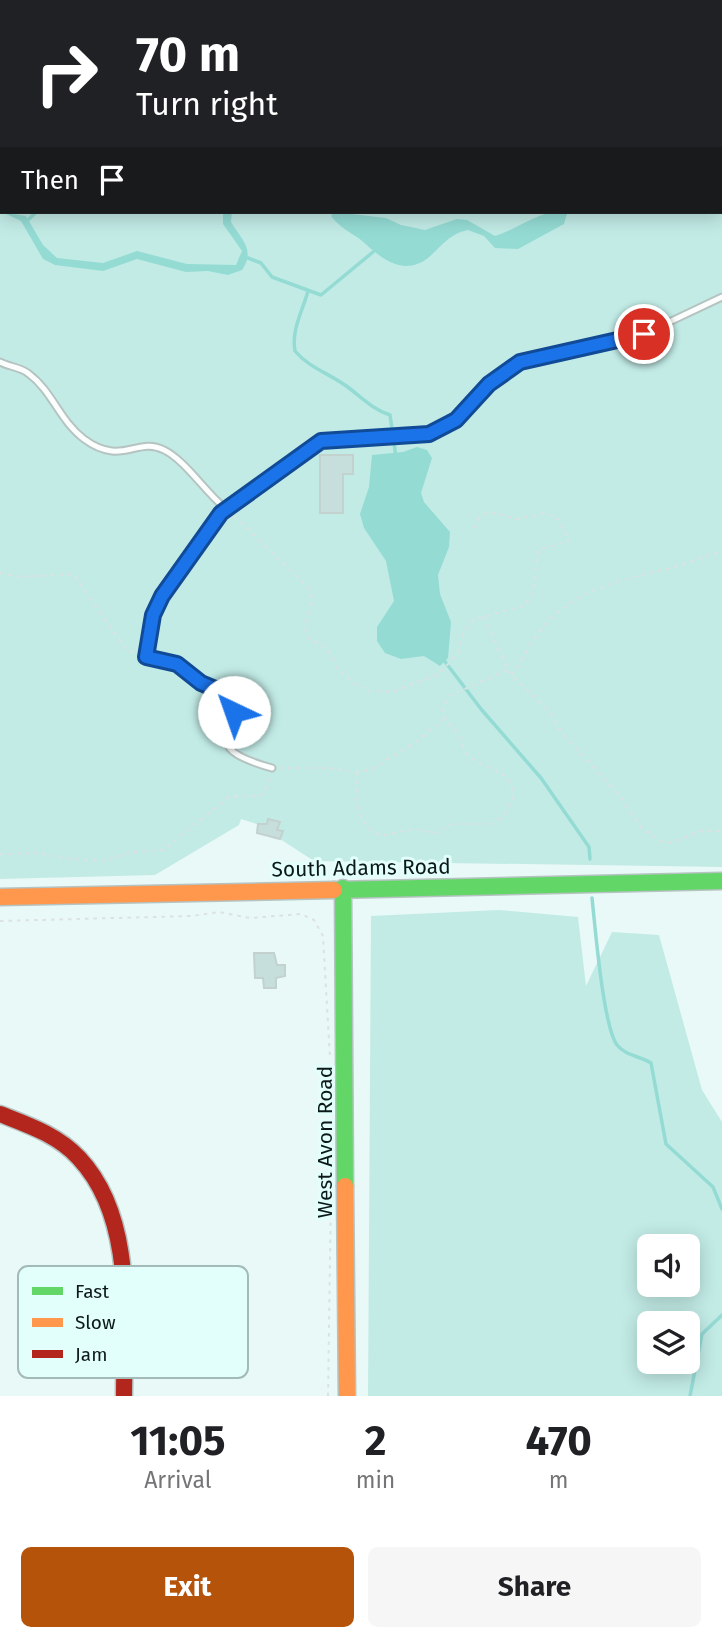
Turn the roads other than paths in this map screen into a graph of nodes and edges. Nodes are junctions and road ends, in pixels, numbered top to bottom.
1 (722, 298) edge
2 (0, 362) edge
3 (226, 509) junction
4 (272, 768) road end
5 (722, 881) edge
6 (343, 888) junction
7 (0, 897) edge
8 (0, 1114) edge
9 (122, 1266) edge
10 (124, 1378) edge
11 (124, 1396) edge
12 (347, 1396) edge

1 - 3 lane
2 - 3 lane
3 - 4 lane
5 - 6 street, South Adams Road
6 - 7 street, South Adams Road
6 - 12 street, West Avon Road
8 - 9 street
10 - 11 street

